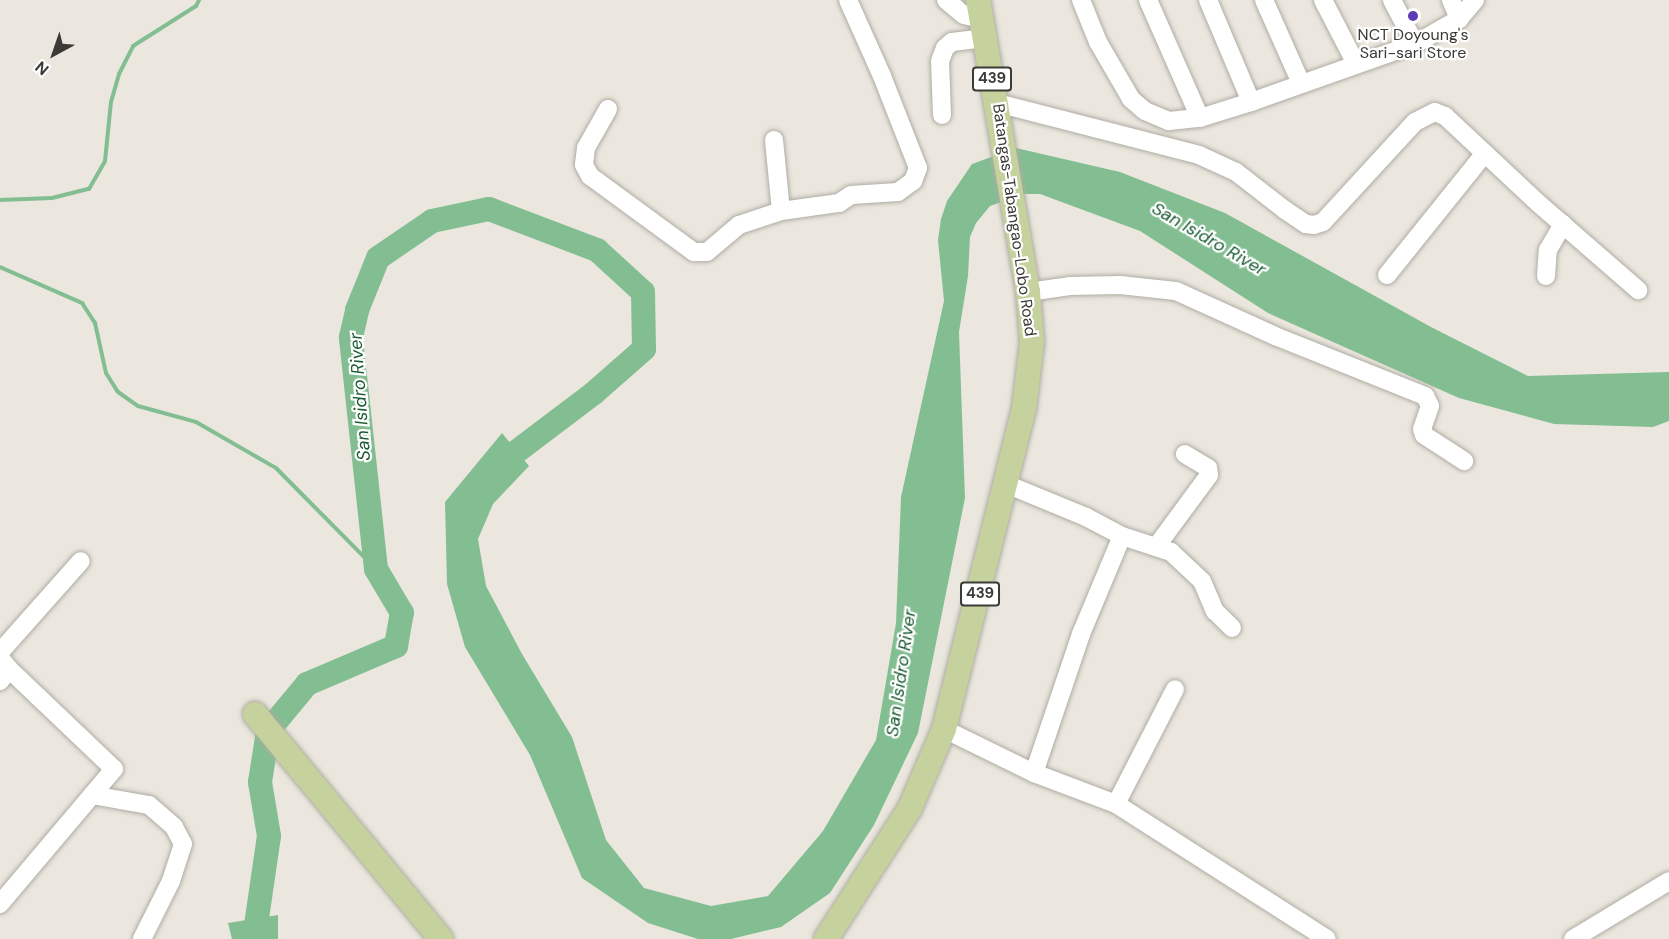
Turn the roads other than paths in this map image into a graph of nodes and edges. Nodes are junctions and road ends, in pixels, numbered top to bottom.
1 (848, 0) edge
2 (946, 0) edge
3 (1081, 0) edge
4 (1148, 0) edge
5 (1208, 0) edge
6 (1264, 0) edge
7 (1323, 0) edge
8 (1392, 0) edge
9 (1451, 0) edge
10 (1475, 0) edge
11 (982, 19) edge
12 (1459, 19) junction
13 (1415, 44) junction
14 (1356, 64) junction
15 (1301, 83) junction
16 (1251, 102) junction
17 (997, 103) junction
18 (608, 109) dead end
19 (942, 115) dead end
20 (1200, 118) junction
21 (774, 140) dead end
22 (1485, 153) junction
23 (781, 211) junction
24 (1563, 224) junction
25 (1387, 275) dead end
26 (1546, 276) dead end
27 (1638, 290) dead end
28 (1028, 292) junction
29 (1185, 454) dead end
30 (1464, 461) dead end
31 (1006, 484) junction
32 (1122, 536) junction
33 (1156, 547) junction
34 (81, 561) dead end
35 (1232, 628) dead end
36 (4, 675) edge
37 (1175, 689) dead end
38 (255, 714) dead end
39 (945, 729) junction
40 (1034, 773) junction
41 (92, 795) junction
42 (1116, 804) junction
43 (1669, 881) edge
44 (0, 904) edge
45 (142, 939) edge
46 (441, 939) edge
47 (826, 939) edge
48 (1327, 939) edge
49 (1574, 939) edge

1 - 23 street
2 - 11 street
3 - 20 street
4 - 20 street
5 - 16 street
6 - 15 street
7 - 14 street
8 - 13 street
9 - 12 street
10 - 12 street
11 - 17 main road, Batangas-Tabangao-Lobo Road / 439
11 - 19 street
12 - 13 street
13 - 14 street
14 - 15 street
15 - 16 street
16 - 20 street
17 - 22 street
17 - 28 main road, Batangas-Tabangao-Lobo Road / 439
18 - 23 street
21 - 23 street
22 - 24 street
22 - 25 street
24 - 26 street
24 - 27 street
28 - 30 street
28 - 31 main road, Batangas-Tabangao-Lobo Road / 439
29 - 33 street
31 - 32 street
31 - 39 main road, Batangas-Tabangao-Lobo Road / 439
32 - 33 street
32 - 40 street
33 - 35 street
34 - 36 street
36 - 41 street
37 - 42 street
38 - 46 main road
39 - 40 street
39 - 47 main road, Batangas-Tabangao-Lobo Road / 439
40 - 42 street
41 - 44 street
41 - 45 street
42 - 48 street
43 - 49 street

